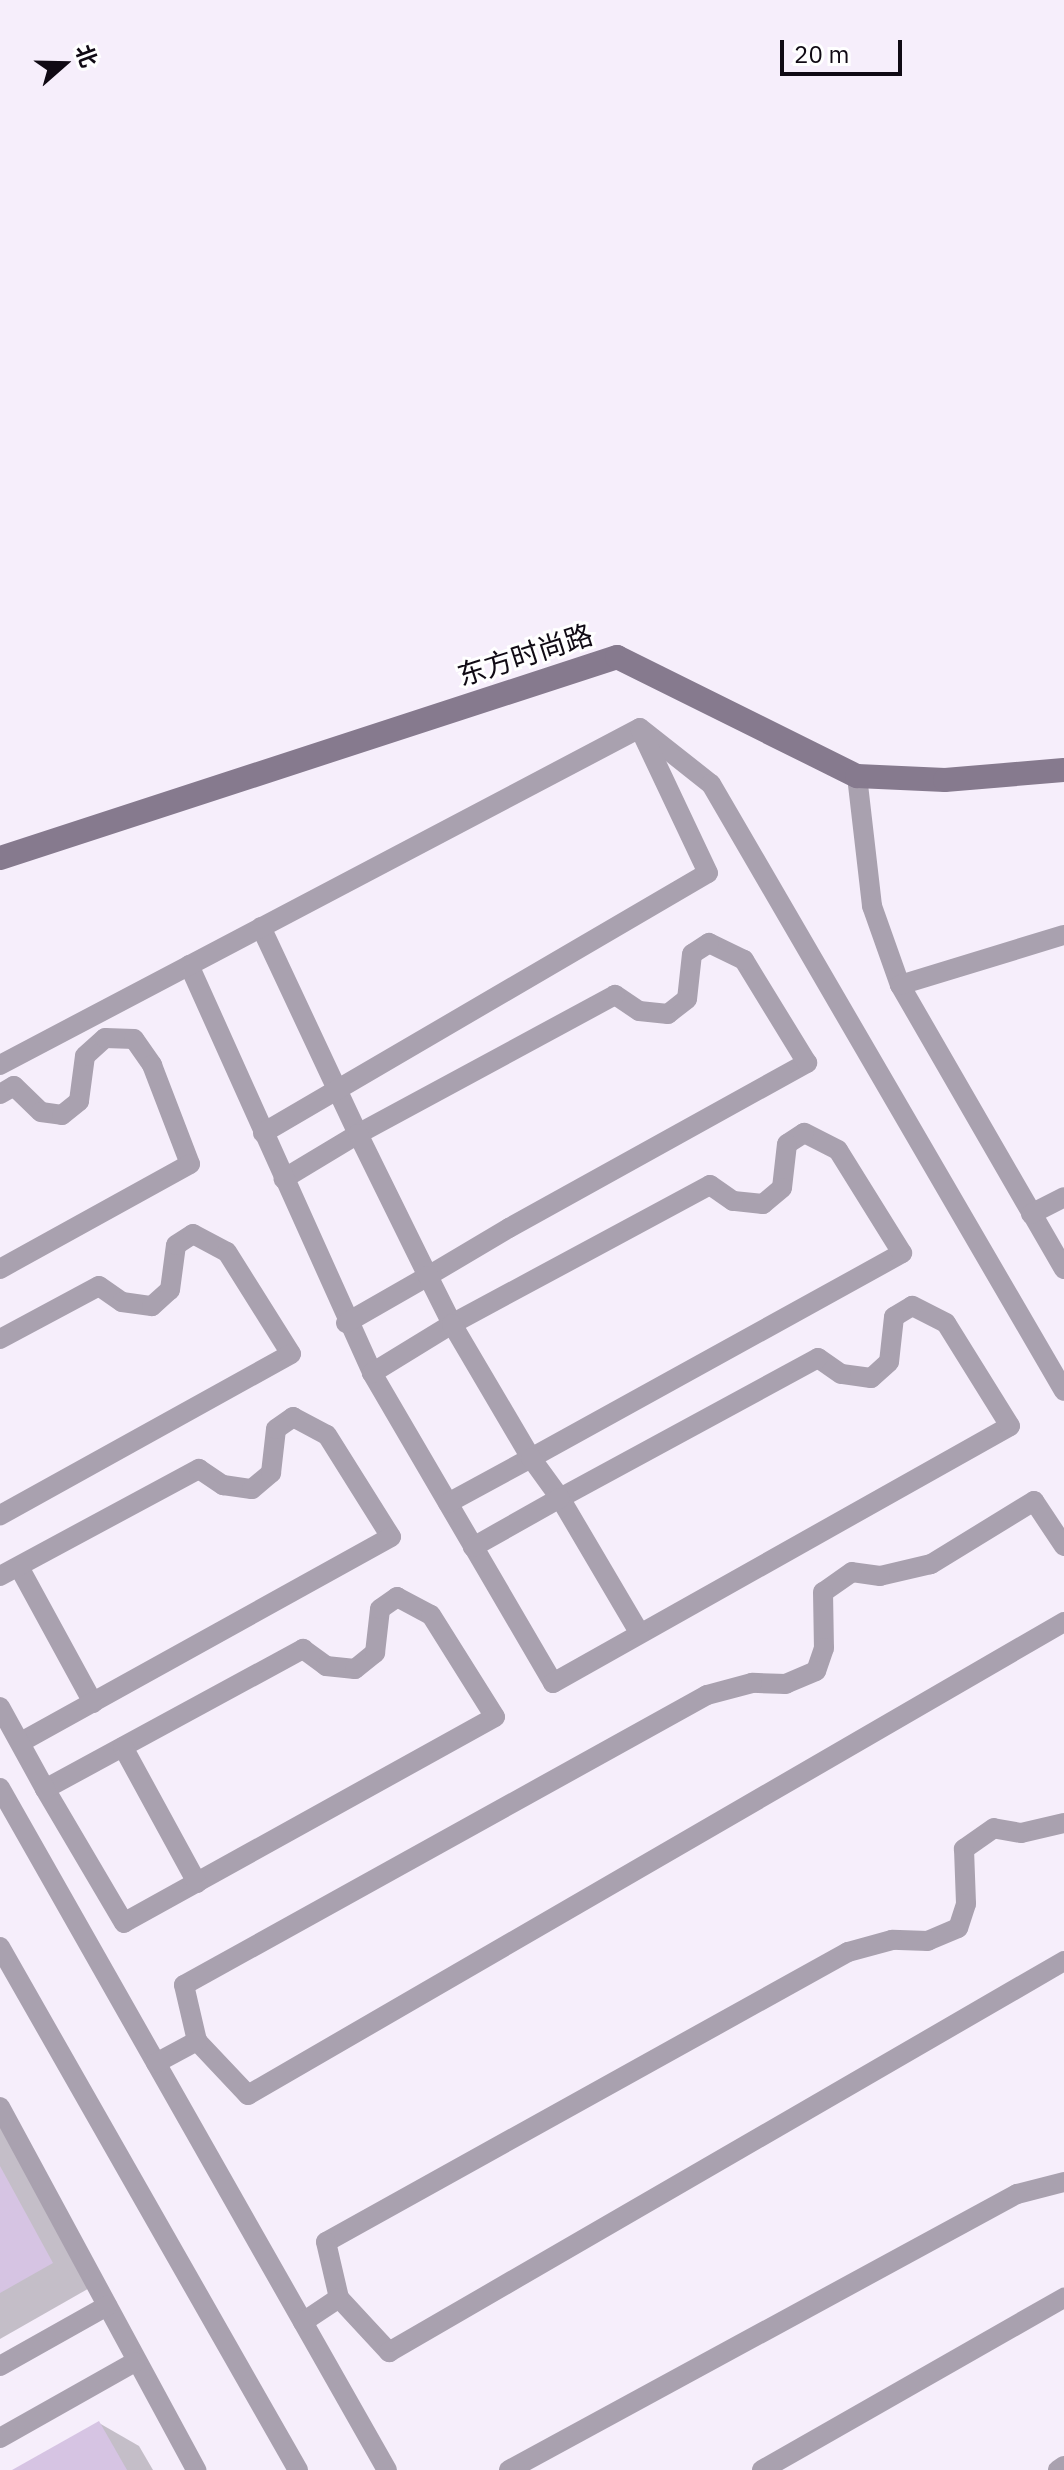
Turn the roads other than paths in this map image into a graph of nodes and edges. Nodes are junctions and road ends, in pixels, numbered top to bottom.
1 (640, 728) junction
2 (1064, 770) edge
3 (857, 776) junction
4 (0, 858) edge
5 (261, 927) junction
6 (1064, 935) edge
7 (189, 965) junction
8 (900, 985) junction
9 (0, 1065) edge
10 (337, 1089) junction
11 (0, 1094) edge
12 (263, 1133) junction
13 (358, 1134) junction
14 (283, 1179) junction
15 (1064, 1197) edge
16 (1031, 1214) junction
17 (0, 1269) edge
18 (1064, 1269) edge
19 (428, 1276) junction
20 (346, 1323) junction
21 (452, 1324) junction
22 (0, 1339) edge
23 (372, 1373) junction
24 (1064, 1391) edge
25 (531, 1458) junction
26 (560, 1498) junction
27 (448, 1503) junction
28 (0, 1515) edge
29 (1064, 1546) edge
30 (473, 1547) junction
31 (19, 1567) junction
32 (0, 1576) edge
33 (1064, 1622) edge
34 (639, 1632) junction
35 (93, 1703) junction
36 (0, 1707) edge
37 (20, 1743) junction
38 (123, 1747) junction
39 (0, 1788) edge
40 (45, 1789) junction
41 (1064, 1823) edge
42 (197, 1883) junction
43 (0, 1947) edge
44 (1064, 1961) edge
45 (197, 2041) junction
46 (156, 2063) junction
47 (0, 2107) edge
48 (1064, 2182) edge
49 (339, 2298) junction
50 (1064, 2298) edge
51 (107, 2306) junction
52 (303, 2322) junction
53 (135, 2362) junction
54 (0, 2366) edge
55 (0, 2438) edge
56 (1064, 2466) edge
57 (196, 2470) edge
58 (298, 2470) edge
59 (387, 2470) edge
60 (509, 2470) edge
61 (762, 2470) edge
62 (1058, 2470) edge

1 - 5 lane
1 - 10 lane
1 - 24 lane
2 - 3 main road, 东方时尚路
3 - 4 main road, 东方时尚路
3 - 8 lane
5 - 7 lane
5 - 10 lane
6 - 8 lane
7 - 9 lane
7 - 12 lane
8 - 16 lane
10 - 12 lane
10 - 13 lane
11 - 17 lane
12 - 14 lane
13 - 14 lane
13 - 19 lane
13 - 19 lane
14 - 20 lane
15 - 16 lane
16 - 18 lane
19 - 20 lane
19 - 21 lane
20 - 23 lane
21 - 23 lane
21 - 25 lane
21 - 25 lane
22 - 28 lane
23 - 27 lane
25 - 26 lane
25 - 27 lane
26 - 30 lane
26 - 34 lane
26 - 34 lane
27 - 30 lane
29 - 45 lane
30 - 34 lane
31 - 32 lane
31 - 35 lane
31 - 35 lane
33 - 45 lane
35 - 37 lane
36 - 37 lane
37 - 40 lane
38 - 40 lane
38 - 42 lane
38 - 42 lane
39 - 46 lane
40 - 42 lane
41 - 49 lane
43 - 58 lane
44 - 49 lane
45 - 46 lane
46 - 52 lane
47 - 51 lane
48 - 60 lane
49 - 52 lane
50 - 61 lane
51 - 53 lane
51 - 54 lane
52 - 59 lane
53 - 55 lane
53 - 57 lane
56 - 62 lane

